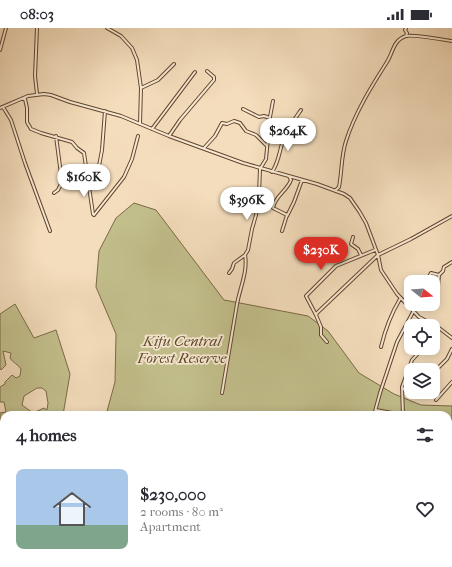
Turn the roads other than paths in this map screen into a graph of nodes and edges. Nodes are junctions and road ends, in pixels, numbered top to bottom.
1 (6, 28) edge
2 (38, 28) edge
3 (107, 28) edge
4 (406, 28) edge
5 (406, 36) junction
6 (452, 41) edge
7 (0, 50) edge
8 (174, 64) dead end
9 (207, 71) dead end
10 (195, 72) dead end
11 (140, 88) junction
12 (37, 94) junction
13 (21, 99) junction
14 (273, 101) dead end
15 (1, 108) edge
16 (105, 110) junction
17 (243, 110) dead end
18 (301, 110) dead end
19 (270, 118) junction
20 (140, 124) junction
21 (152, 129) junction
22 (56, 136) junction
23 (138, 136) dead end
24 (169, 136) junction
25 (267, 147) junction
26 (204, 148) junction
27 (260, 168) junction
28 (272, 172) junction
29 (289, 176) junction
30 (302, 180) junction
31 (96, 182) dead end
32 (336, 190) junction
33 (54, 193) dead end
34 (287, 216) junction
35 (452, 216) edge
36 (50, 231) dead end
37 (282, 231) dead end
38 (353, 237) dead end
39 (375, 250) junction
40 (245, 255) junction
41 (361, 255) junction
42 (378, 255) junction
43 (452, 262) edge
44 (229, 273) dead end
45 (430, 275) edge
46 (439, 275) joint
47 (400, 299) junction
48 (404, 303) edge
49 (413, 312) joint
50 (316, 315) junction
51 (422, 319) edge
52 (440, 329) edge
53 (452, 338) edge
54 (327, 342) dead end
55 (381, 347) dead end
56 (452, 349) edge
57 (417, 355) edge
58 (440, 365) edge
59 (452, 382) edge
60 (402, 387) junction
61 (404, 389) edge
62 (222, 393) dead end
63 (436, 400) dead end
64 (376, 410) joint
65 (380, 411) edge
66 (403, 411) edge

1 - 7 street
2 - 12 street
3 - 11 street
4 - 5 street
5 - 6 street
5 - 32 street
8 - 11 street
9 - 24 street
10 - 21 street
11 - 20 street
12 - 13 street
12 - 16 street
13 - 15 street
13 - 22 street
14 - 19 street
15 - 36 street
16 - 20 street
16 - 31 street
17 - 19 street
18 - 28 street
19 - 25 street
20 - 21 street
21 - 24 street
22 - 23 street
22 - 33 street
24 - 26 street
25 - 26 street
25 - 27 street
26 - 27 street
27 - 28 street
27 - 40 street
28 - 29 street
29 - 30 street
29 - 34 street
30 - 32 street
30 - 34 street
32 - 39 street
34 - 37 street
35 - 42 street
38 - 41 street
39 - 41 street
39 - 42 street
40 - 44 street
40 - 62 street
41 - 50 street
42 - 47 street
42 - 50 street
43 - 46 street
45 - 46 street
47 - 48 street
47 - 55 street
49 - 51 street
49 - 64 street
50 - 54 street
52 - 53 street
56 - 58 street
57 - 60 street
59 - 63 street
60 - 61 street
60 - 66 street
64 - 65 street

